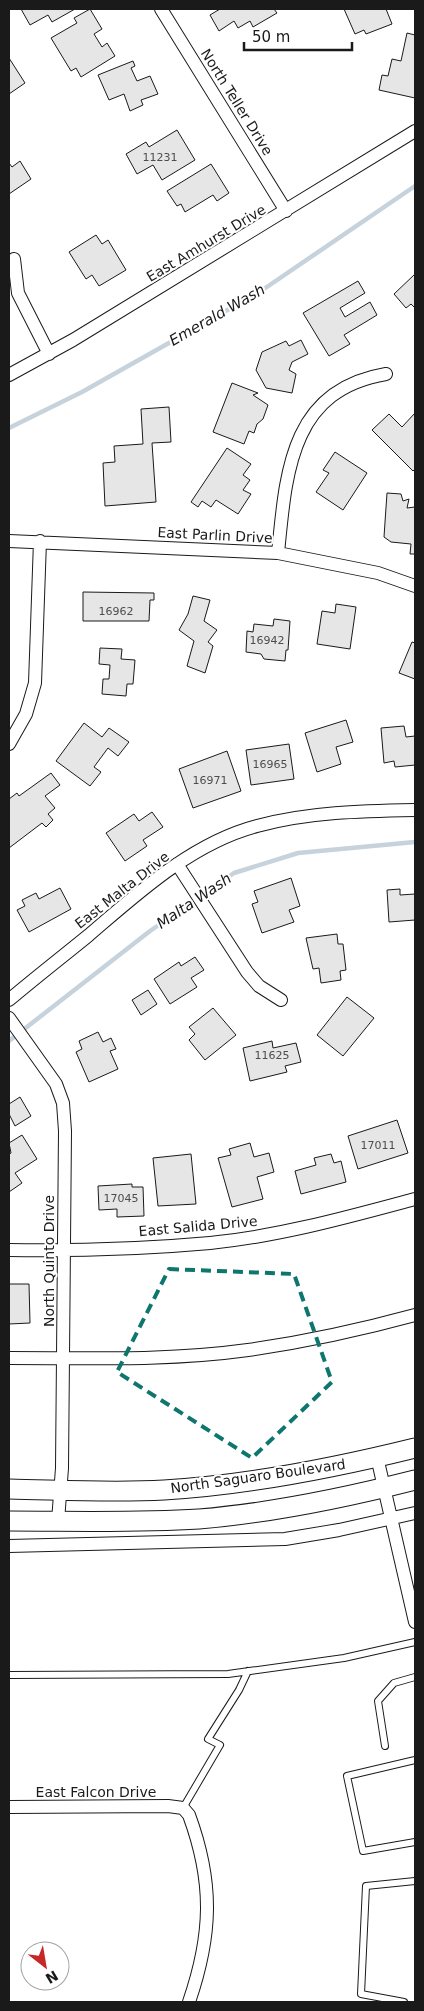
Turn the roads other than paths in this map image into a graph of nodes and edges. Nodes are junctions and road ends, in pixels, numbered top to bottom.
1 (161, 9) edge
2 (415, 131) edge
3 (286, 211) junction
4 (14, 259) dead end
5 (49, 354) junction
6 (386, 374) dead end
7 (9, 375) edge
8 (9, 541) edge
9 (40, 541) junction
10 (278, 553) junction
11 (415, 586) edge
12 (9, 744) edge
13 (415, 810) edge
14 (177, 864) junction
15 (9, 1000) edge
16 (281, 1000) dead end
17 (9, 1018) edge
18 (415, 1200) edge
19 (9, 1250) edge
20 (64, 1251) junction
21 (415, 1315) edge
22 (9, 1358) edge
23 (63, 1359) junction
24 (415, 1448) edge
25 (377, 1457) junction
26 (415, 1480) edge
27 (384, 1488) junction
28 (9, 1489) edge
29 (60, 1490) junction
30 (415, 1513) edge
31 (392, 1520) junction
32 (9, 1521) edge
33 (58, 1521) junction
34 (9, 1546) edge
35 (415, 1622) edge
36 (415, 1642) edge
37 (248, 1672) junction
38 (9, 1674) edge
39 (415, 1677) edge
40 (385, 1746) dead end
41 (415, 1760) edge
42 (9, 1807) edge
43 (183, 1808) junction
44 (415, 1842) edge
45 (415, 1881) edge
46 (189, 2002) edge
47 (404, 2002) edge

1 - 3 street, North Teller Drive
2 - 3 street, East Amhurst Drive
3 - 5 street, East Amhurst Drive
4 - 5 street
5 - 7 street, East Amhurst Drive
6 - 10 street
8 - 9 street, East Parlin Drive
9 - 10 street, East Parlin Drive
9 - 12 street
10 - 11 street, East Parlin Drive
13 - 14 street, East Malta Drive
14 - 15 street, East Malta Drive
14 - 16 street
17 - 20 street, North Quinto Drive
18 - 20 street, East Salida Drive
19 - 20 street, East Salida Drive
20 - 23 street, North Quinto Drive
21 - 23 street
22 - 23 street
23 - 29 street, North Quinto Drive
24 - 25 main road, North Saguaro Boulevard
25 - 27 street
25 - 29 main road, North Saguaro Boulevard
26 - 27 main road
27 - 31 street
27 - 33 main road
28 - 29 main road, North Saguaro Boulevard
29 - 33 street, North Quinto Drive
30 - 31 street
31 - 34 street
31 - 35 street
32 - 33 main road
36 - 37 lane
37 - 38 lane
37 - 43 lane
39 - 40 lane
41 - 44 lane
42 - 43 street, East Falcon Drive
43 - 46 street
45 - 47 lane

